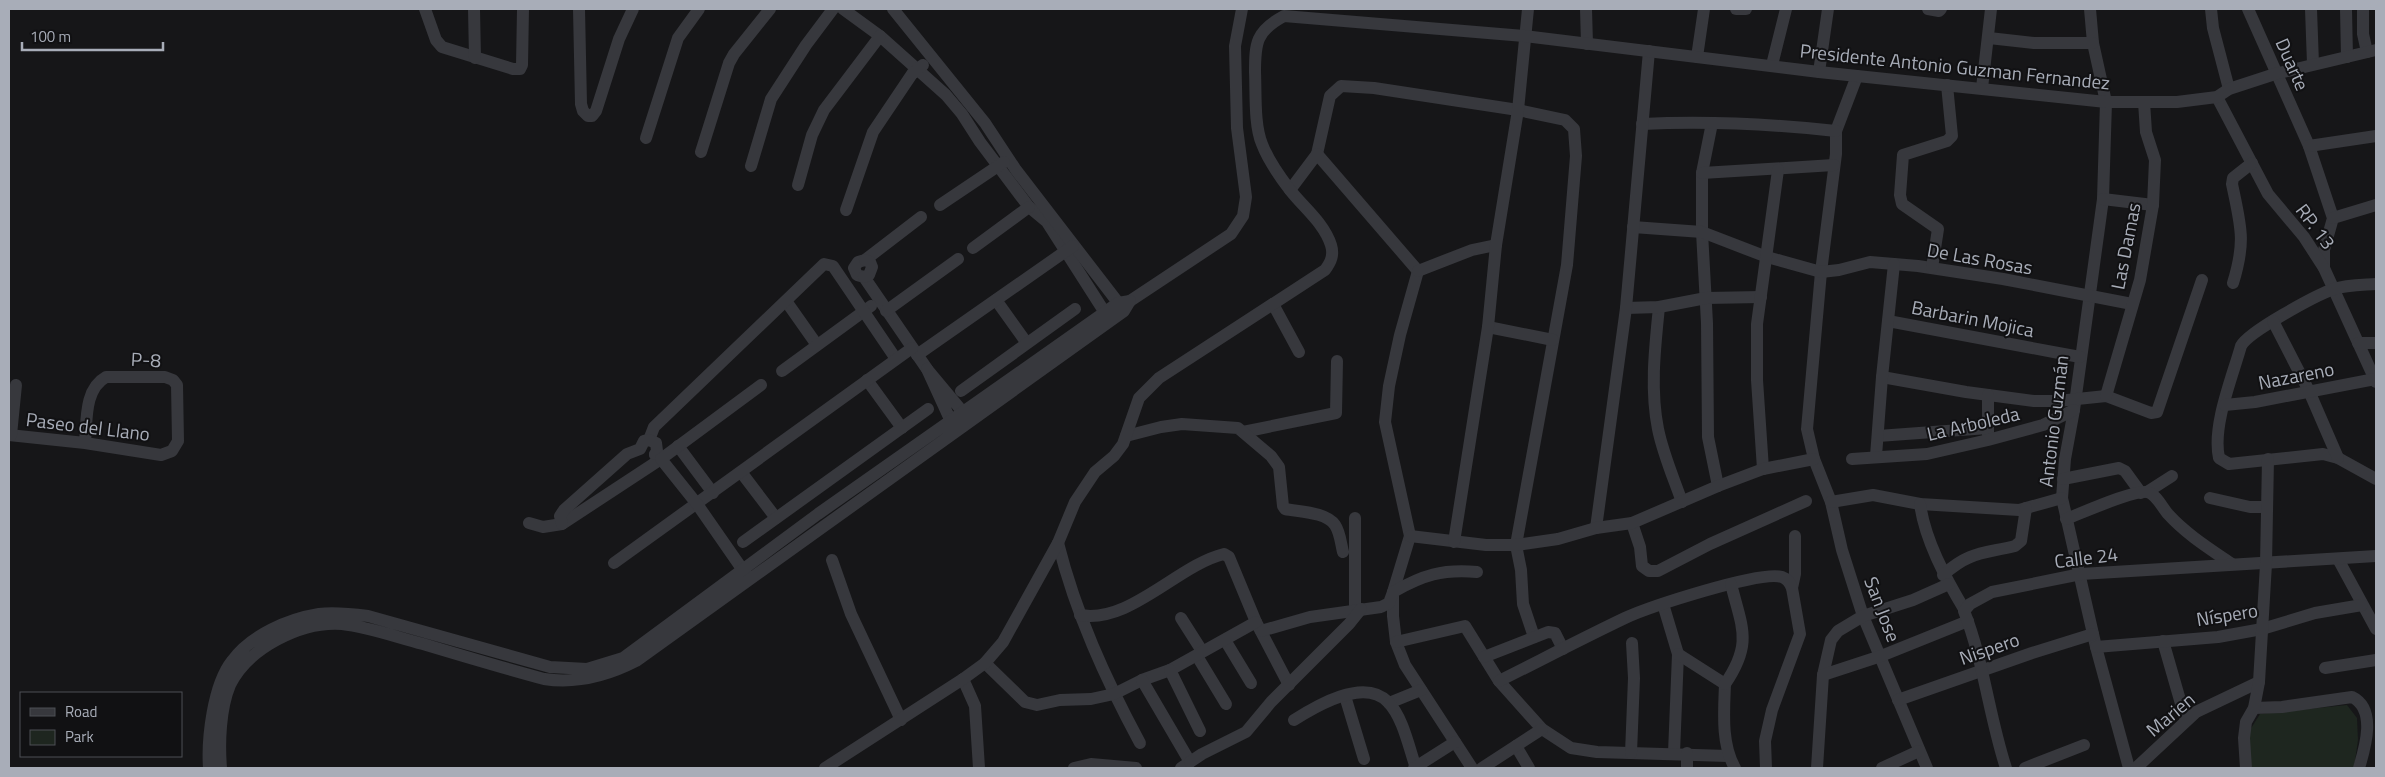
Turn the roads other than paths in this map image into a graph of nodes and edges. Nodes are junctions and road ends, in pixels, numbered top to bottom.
1 (425, 9) edge
2 (474, 9) edge
3 (523, 9) edge
4 (579, 9) edge
5 (633, 9) edge
6 (698, 9) edge
7 (770, 9) edge
8 (833, 9) edge
9 (843, 9) edge
10 (893, 9) edge
11 (1242, 9) edge
12 (1528, 9) edge
13 (1586, 9) edge
14 (1704, 9) edge
15 (1736, 9) edge
16 (1746, 9) edge
17 (1786, 9) edge
18 (1828, 9) edge
19 (1928, 9) edge
20 (1941, 9) edge
21 (1991, 9) edge
22 (2090, 9) edge
23 (2211, 9) edge
24 (2248, 9) edge
25 (2311, 9) edge
26 (2346, 9) edge
27 (2363, 9) edge
28 (880, 36) junction
29 (1524, 36) junction
30 (1989, 38) junction
31 (2093, 43) junction
32 (1587, 44) junction
33 (1649, 51) junction
34 (2371, 51) edge
35 (1697, 57) junction
36 (2347, 57) junction
37 (476, 58) junction
38 (931, 58) junction
39 (2313, 64) junction
40 (1772, 65) junction
41 (918, 69) junction
42 (1819, 72) junction
43 (2275, 74) junction
44 (1857, 76) junction
45 (1947, 85) junction
46 (1982, 88) junction
47 (2229, 89) junction
48 (2217, 97) junction
49 (2106, 102) junction
50 (2144, 102) junction
51 (1518, 110) junction
52 (1712, 123) junction
53 (1642, 124) junction
54 (1836, 131) junction
55 (2376, 136) edge
56 (646, 138) dead end
57 (2309, 146) junction
58 (701, 152) dead end
59 (1317, 154) junction
60 (1003, 162) junction
61 (2252, 163) junction
62 (1834, 165) junction
63 (751, 166) dead end
64 (1778, 170) junction
65 (1702, 173) junction
66 (798, 185) dead end
67 (1290, 190) junction
68 (2103, 199) junction
69 (940, 205) dead end
70 (2153, 205) junction
71 (2376, 205) edge
72 (1029, 207) junction
73 (846, 210) dead end
74 (921, 217) dead end
75 (2333, 218) junction
76 (1633, 227) junction
77 (1702, 232) junction
78 (1496, 245) junction
79 (1070, 247) junction
80 (973, 248) dead end
81 (1767, 257) junction
82 (958, 259) dead end
83 (1894, 264) junction
84 (1932, 268) junction
85 (2324, 268) junction
86 (1418, 271) junction
87 (1821, 272) junction
88 (2202, 280) dead end
89 (2233, 283) dead end
90 (2376, 284) edge
91 (2334, 289) junction
92 (2089, 296) junction
93 (1761, 297) junction
94 (1706, 298) junction
95 (996, 300) junction
96 (786, 301) junction
97 (1272, 304) junction
98 (2132, 304) junction
99 (1124, 305) junction
100 (883, 306) junction
101 (1659, 307) junction
102 (1626, 308) junction
103 (1075, 309) dead end
104 (865, 311) junction
105 (1107, 317) junction
106 (1888, 321) junction
107 (2273, 321) junction
108 (1488, 327) junction
109 (1553, 340) junction
110 (1026, 342) junction
111 (2376, 342) edge
112 (2358, 343) junction
113 (818, 345) junction
114 (915, 351) junction
115 (1299, 352) dead end
116 (2080, 356) junction
117 (896, 359) junction
118 (1337, 361) dead end
119 (927, 369) junction
120 (782, 371) dead end
121 (1882, 378) junction
122 (867, 380) junction
123 (2375, 381) edge
124 (761, 384) dead end
125 (16, 385) dead end
126 (961, 391) dead end
127 (2309, 392) junction
128 (1988, 395) junction
129 (2106, 396) junction
130 (2074, 404) junction
131 (2225, 405) junction
132 (928, 409) dead end
133 (966, 416) junction
134 (953, 426) junction
135 (902, 428) junction
136 (1243, 432) junction
137 (1988, 434) junction
138 (10, 435) edge
139 (1126, 436) junction
140 (1878, 436) junction
141 (84, 443) junction
142 (644, 444) junction
143 (678, 446) junction
144 (162, 455) joint
145 (1876, 456) junction
146 (658, 457) junction
147 (2338, 458) junction
148 (1814, 459) junction
149 (1852, 459) dead end
150 (2268, 459) junction
151 (1763, 470) junction
152 (741, 472) junction
153 (2172, 476) dead end
154 (2063, 479) junction
155 (2376, 479) edge
156 (1718, 486) junction
157 (2144, 492) junction
158 (713, 493) junction
159 (2062, 498) junction
160 (2210, 498) dead end
161 (1806, 501) dead end
162 (1682, 502) junction
163 (1831, 502) junction
164 (697, 504) junction
165 (1920, 504) junction
166 (2267, 507) junction
167 (2026, 508) junction
168 (776, 518) junction
169 (1356, 518) dead end
170 (2066, 519) junction
171 (529, 523) dead end
172 (1632, 523) junction
173 (562, 524) junction
174 (1596, 528) junction
175 (1410, 536) junction
176 (1796, 536) dead end
177 (743, 542) dead end
178 (1454, 542) junction
179 (1058, 543) junction
180 (1516, 545) junction
181 (1343, 552) dead end
182 (2376, 556) edge
183 (2338, 559) junction
184 (832, 560) dead end
185 (614, 563) dead end
186 (2232, 564) junction
187 (2266, 564) junction
188 (1476, 572) dead end
189 (2081, 574) junction
190 (745, 575) junction
191 (1946, 579) junction
192 (1731, 584) junction
193 (1792, 588) junction
194 (1393, 592) junction
195 (1663, 604) junction
196 (2362, 605) junction
197 (1358, 610) junction
198 (1080, 615) junction
199 (1966, 615) junction
200 (1863, 616) junction
201 (1181, 618) dead end
202 (1258, 626) junction
203 (2376, 628) edge
204 (2262, 629) junction
205 (1534, 637) junction
206 (1226, 640) junction
207 (2094, 640) junction
208 (2163, 641) junction
209 (1396, 642) junction
210 (1632, 643) dead end
211 (1563, 649) junction
212 (1200, 653) junction
213 (1678, 654) junction
214 (1880, 656) junction
215 (1484, 657) junction
216 (2376, 660) edge
217 (985, 663) junction
218 (2325, 668) dead end
219 (1170, 670) junction
220 (1982, 671) junction
221 (1828, 674) junction
222 (963, 679) junction
223 (1142, 680) junction
224 (1499, 681) junction
225 (2259, 682) junction
226 (1252, 683) dead end
227 (1725, 684) junction
228 (1289, 685) junction
229 (1421, 690) junction
230 (1114, 694) junction
231 (1346, 696) junction
232 (1898, 700) junction
233 (1390, 703) junction
234 (1226, 704) dead end
235 (2254, 708) junction
236 (902, 720) junction
237 (1294, 720) dead end
238 (2186, 721) junction
239 (1542, 729) junction
240 (1200, 731) dead end
241 (1455, 742) junction
242 (1140, 743) dead end
243 (2084, 745) dead end
244 (1516, 746) junction
245 (1919, 751) junction
246 (1631, 753) junction
247 (1681, 753) junction
248 (1728, 756) junction
249 (1364, 759) dead end
250 (1186, 765) edge
251 (209, 768) edge
252 (221, 768) edge
253 (825, 768) edge
254 (979, 768) edge
255 (1074, 768) edge
256 (1136, 768) edge
257 (1415, 768) edge
258 (1472, 768) edge
259 (1482, 768) edge
260 (1529, 768) edge
261 (1687, 768) edge
262 (1735, 768) edge
263 (1766, 768) edge
264 (1817, 768) edge
265 (1882, 768) edge
266 (1926, 768) edge
267 (2006, 768) edge
268 (2025, 768) edge
269 (2129, 768) edge
270 (2136, 768) edge
271 (2246, 768) edge
272 (2359, 768) edge

1 - 37 street
2 - 37 street
3 - 37 street
4 - 5 street
6 - 56 street
7 - 58 street
8 - 63 street
9 - 28 street
10 - 38 street
11 - 99 street
12 - 29 street
13 - 32 street
14 - 35 street
15 - 16 street
17 - 40 street
18 - 42 street
19 - 20 street
21 - 30 street
22 - 31 street, Antonio Guzmán
23 - 47 street
24 - 43 street, Duarte
25 - 39 street
26 - 36 street
27 - 34 street
28 - 41 street
28 - 66 street
29 - 32 street, Presidente Antonio Guzman Fernandez
29 - 51 street
29 - 67 street, Presidente Antonio Guzman Fernandez
30 - 31 street
30 - 46 street
31 - 49 street, Antonio Guzmán
32 - 33 street, Presidente Antonio Guzman Fernandez
33 - 35 street, Presidente Antonio Guzman Fernandez
33 - 53 street
34 - 36 street, Presidente Antonio Guzman Fernandez
35 - 40 street, Presidente Antonio Guzman Fernandez
36 - 39 street, Presidente Antonio Guzman Fernandez
38 - 41 street
38 - 60 street
39 - 43 street, Presidente Antonio Guzman Fernandez
40 - 42 street, Presidente Antonio Guzman Fernandez
41 - 60 street
41 - 73 street
42 - 44 street, Presidente Antonio Guzman Fernandez
43 - 47 street, Presidente Antonio Guzman Fernandez
43 - 57 street, Duarte
44 - 45 street, Presidente Antonio Guzman Fernandez
44 - 54 street, San Jose
45 - 46 street, Presidente Antonio Guzman Fernandez
45 - 84 street
46 - 49 street, Presidente Antonio Guzman Fernandez
47 - 48 street, Presidente Antonio Guzman Fernandez
48 - 50 street, Presidente Antonio Guzman Fernandez
48 - 61 street, RP. 13
49 - 50 street, Presidente Antonio Guzman Fernandez
49 - 68 street, Antonio Guzmán
50 - 70 street, Las Damas
51 - 59 street
51 - 78 street
51 - 109 street
52 - 53 street
52 - 54 street
52 - 65 street
53 - 76 street
54 - 62 street, San Jose
55 - 57 street
57 - 75 street, Duarte
59 - 67 street
59 - 86 street
60 - 69 street
60 - 72 street
60 - 79 street
61 - 85 street, RP. 13
61 - 89 street
62 - 64 street
62 - 87 street, San Jose
64 - 65 street
64 - 81 street
65 - 77 street
67 - 97 street, Presidente Antonio Guzman Fernandez
68 - 70 street
68 - 92 street, Antonio Guzmán
70 - 98 street, Las Damas
71 - 75 street
72 - 79 street
72 - 80 street
74 - 100 street
75 - 85 street
76 - 77 street
76 - 102 street
77 - 81 street
77 - 94 street
78 - 86 street
78 - 108 street
79 - 95 street
79 - 99 street
79 - 105 street
81 - 87 street
81 - 93 street
82 - 100 street
83 - 84 street, De Las Rosas
83 - 87 street, De Las Rosas
83 - 106 street
84 - 92 street, De Las Rosas
85 - 91 street, RP. 13
86 - 175 street
87 - 148 street, San Jose
88 - 129 street
90 - 91 street
91 - 107 street
91 - 112 street, RP. 13
92 - 98 street, De Las Rosas
92 - 116 street, Antonio Guzmán
93 - 94 street
93 - 151 street
94 - 101 street
94 - 156 street
95 - 110 street
95 - 114 street
96 - 104 street
96 - 113 street
96 - 142 street
97 - 115 street
97 - 139 street
98 - 129 street, Las Damas
99 - 105 street
100 - 104 street
100 - 114 street
101 - 102 street
101 - 162 street
102 - 174 street
103 - 110 street
104 - 113 street
104 - 117 street
105 - 133 street
106 - 116 street, Barbarin Mojica
106 - 121 street
107 - 127 street
107 - 131 street
108 - 109 street
108 - 178 street
109 - 180 street
110 - 126 street
111 - 112 street
112 - 123 street, RP. 13
113 - 120 street
114 - 117 street
114 - 119 street
116 - 130 street, Antonio Guzmán
117 - 122 street
118 - 136 street
119 - 133 street
119 - 134 street
121 - 128 street
121 - 140 street
122 - 135 street
122 - 152 street
123 - 127 street, Nazareno
124 - 143 street
125 - 138 street
127 - 131 street, Nazareno
127 - 147 street
128 - 130 street
128 - 137 street
129 - 130 street
130 - 137 street, La Arboleda
130 - 154 street, Antonio Guzmán
131 - 150 street
132 - 135 street
133 - 134 street
134 - 190 street
135 - 168 street
136 - 139 street
136 - 181 street
137 - 140 street
137 - 145 street, La Arboleda
138 - 141 street, Paseo del Llano
139 - 179 street
140 - 145 street
141 - 144 street, Paseo del Llano
141 - 144 street, P-8
142 - 146 street
142 - 173 street
143 - 146 street
143 - 158 street
145 - 149 street, La Arboleda
146 - 164 street
146 - 173 street
147 - 150 street
147 - 155 street
148 - 151 street
148 - 163 street, San Jose
150 - 166 street
151 - 156 street
152 - 158 street
152 - 168 street
153 - 157 street
154 - 157 street
154 - 159 street, Antonio Guzmán
156 - 162 street
157 - 170 street
157 - 186 street
158 - 164 street
159 - 167 street
159 - 170 street, Antonio Guzmán
160 - 166 street
161 - 172 street
162 - 172 street
163 - 165 street
163 - 200 street, San Jose
164 - 185 street
164 - 190 street
165 - 167 street
165 - 191 street
166 - 187 street
167 - 191 street
168 - 177 street
169 - 197 street
170 - 189 street, Antonio Guzmán
171 - 173 street
172 - 174 street
174 - 180 street
175 - 178 street
175 - 194 street
176 - 193 street
178 - 180 street
179 - 198 street
179 - 217 street
180 - 205 street
182 - 183 street, Calle 24
183 - 187 street, Calle 24
183 - 196 street
184 - 236 street
186 - 187 street, Calle 24
186 - 189 street, Calle 24
187 - 204 street
188 - 194 street
189 - 199 street, Calle 24
189 - 207 street, Antonio Guzmán
190 - 251 street
190 - 252 street
191 - 199 street
191 - 200 street
192 - 193 street
192 - 195 street
192 - 227 street
193 - 263 street
194 - 197 street
194 - 209 street
195 - 211 street
195 - 213 street
196 - 203 street
196 - 204 street, Níspero
197 - 202 street
197 - 228 street
198 - 202 street
198 - 230 street
199 - 214 street, Calle 24
199 - 220 street
200 - 214 street, San Jose
200 - 221 street
201 - 212 street
202 - 206 street
202 - 228 street
204 - 208 street, Níspero
204 - 225 street
205 - 211 street
205 - 215 street
206 - 212 street
206 - 226 street
207 - 208 street, Níspero
207 - 220 street, Nispero
207 - 269 street, Antonio Guzmán
208 - 238 street
209 - 215 street
209 - 229 street
210 - 246 street
211 - 224 street
212 - 219 street
212 - 234 street
213 - 227 street
213 - 247 street
214 - 221 street, Calle 24
214 - 232 street, San Jose
215 - 224 street
216 - 218 street
217 - 222 street
217 - 230 street
219 - 223 street
219 - 240 street
220 - 232 street, Nispero
220 - 267 street
221 - 264 street
222 - 236 street
222 - 254 street
223 - 230 street
223 - 250 street
224 - 239 street
225 - 235 street
225 - 238 street, Marien
227 - 248 street
228 - 250 street
229 - 233 street
229 - 241 street
230 - 242 street
231 - 233 street
231 - 237 street
231 - 249 street
232 - 245 street, San Jose
233 - 257 street
235 - 271 street
235 - 272 street
236 - 253 street
238 - 270 street, Marien
239 - 244 street
239 - 246 street
241 - 257 street
241 - 258 street
243 - 268 street
244 - 259 street
244 - 260 street
245 - 265 street
245 - 266 street, San Jose
246 - 247 street
247 - 248 street
247 - 261 street
248 - 262 street
255 - 256 street

